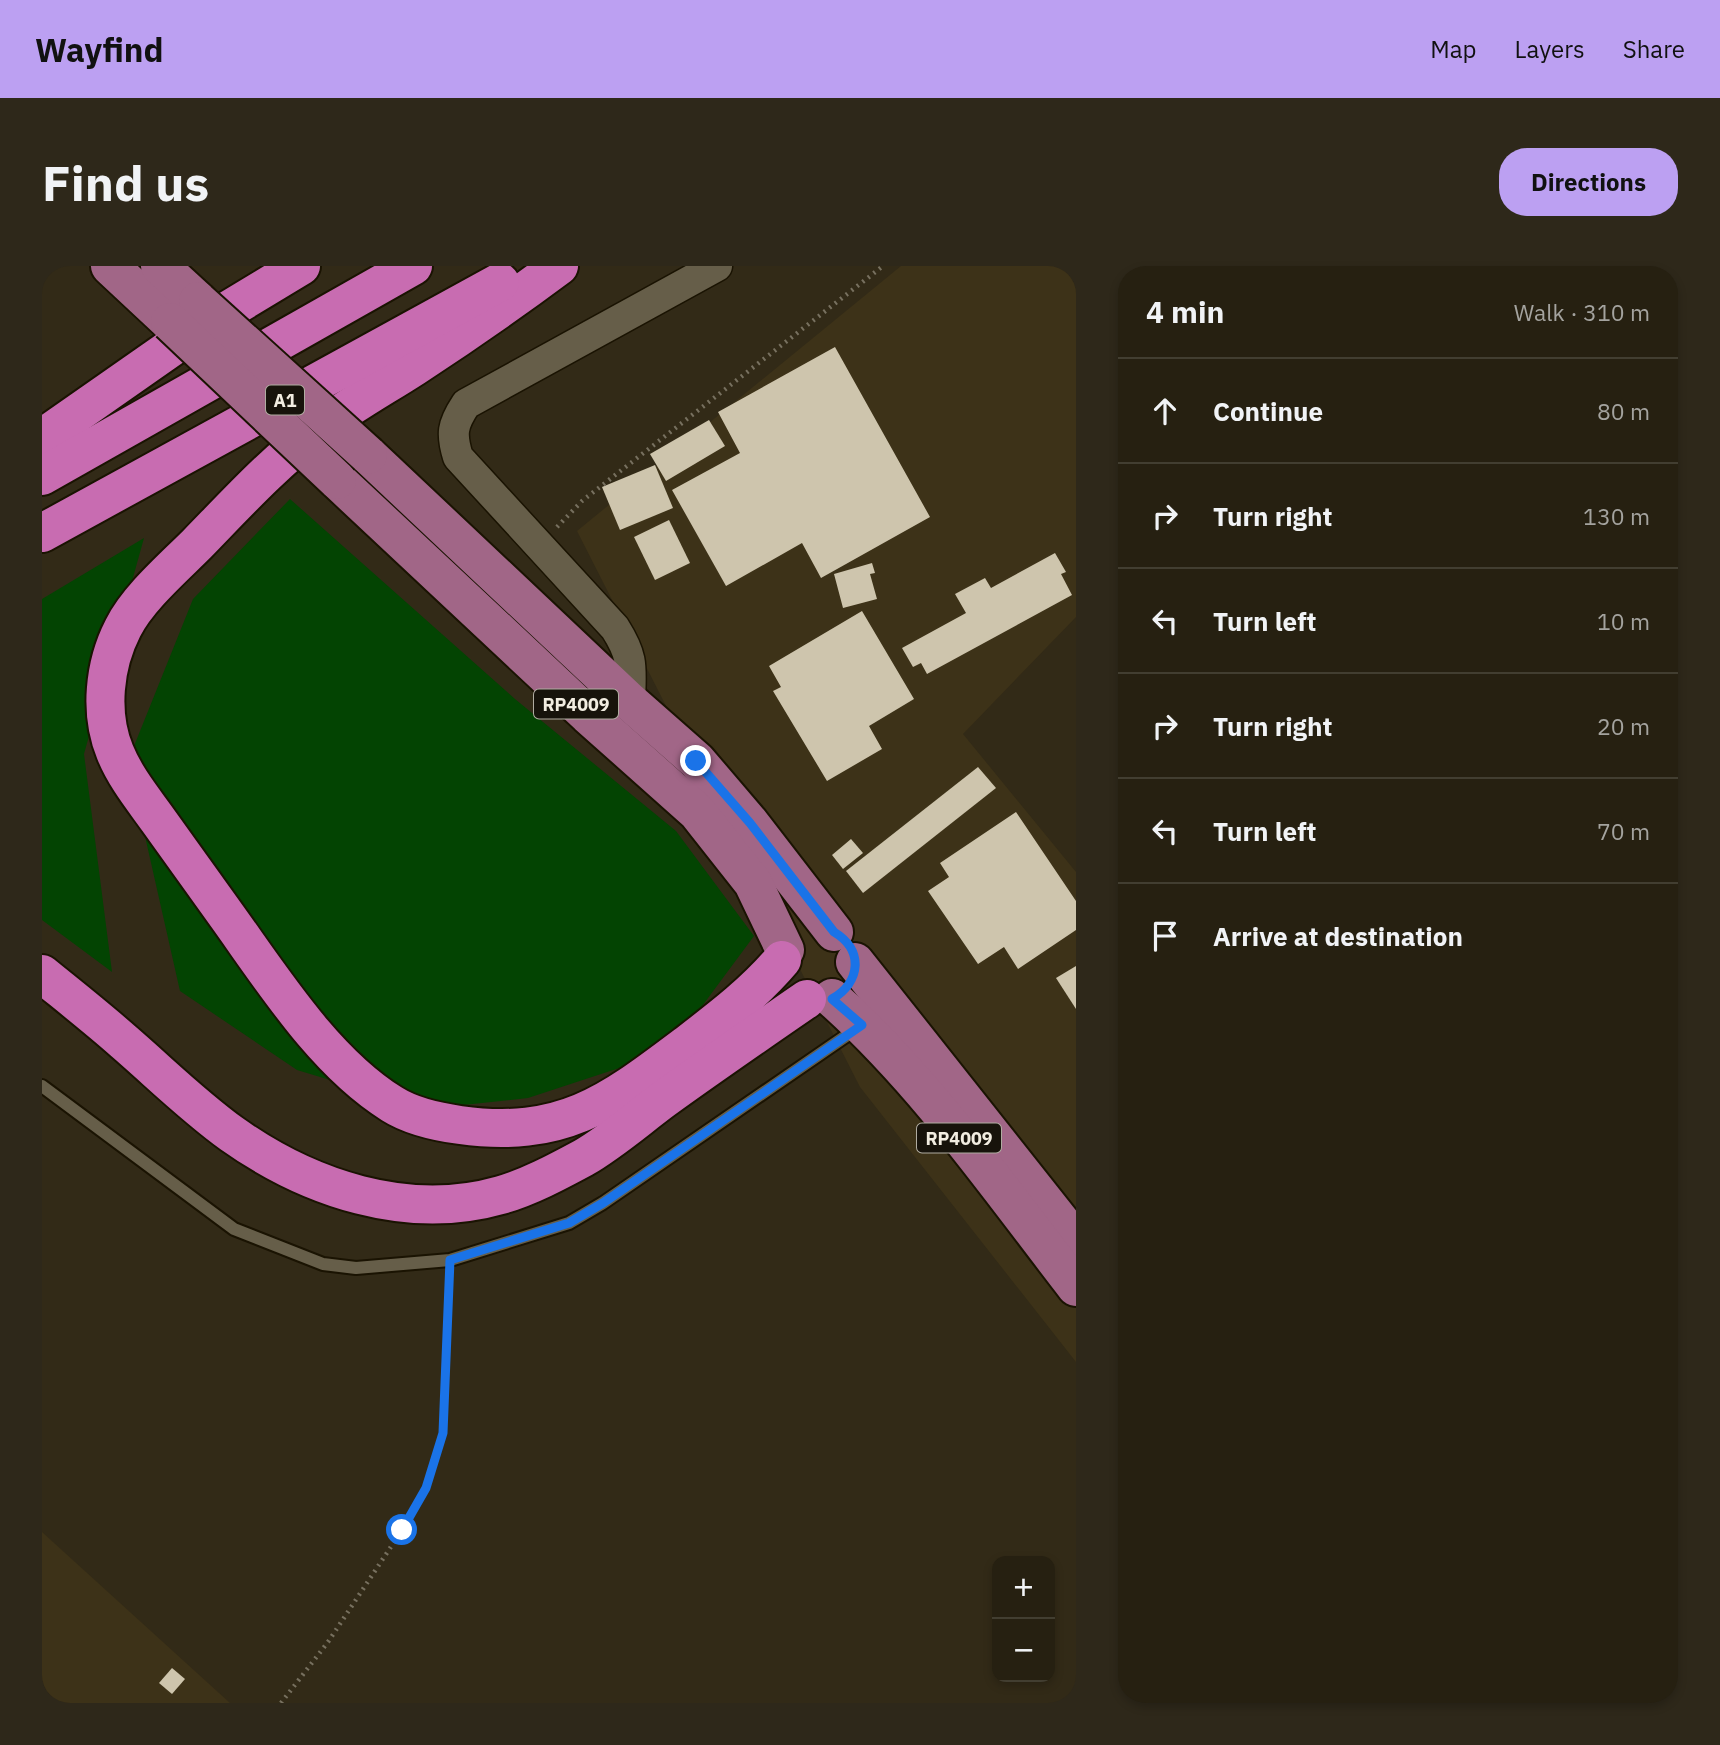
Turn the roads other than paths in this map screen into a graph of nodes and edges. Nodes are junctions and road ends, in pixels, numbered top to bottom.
1 (110, 266) edge
2 (160, 266) edge
3 (301, 266) edge
4 (413, 266) edge
5 (528, 266) edge
6 (559, 266) edge
7 (717, 266) edge
8 (184, 312) junction
9 (42, 439) edge
10 (42, 476) edge
11 (42, 533) edge
12 (630, 702) junction
13 (845, 947) junction
14 (784, 955) junction
15 (42, 974) edge
16 (819, 999) junction
17 (862, 1025) junction
18 (42, 1086) edge
19 (1076, 1241) edge
20 (1076, 1287) edge

1 - 8 main road, RP4009
2 - 8 main road, RP4009
3 - 9 highway
4 - 10 highway
5 - 11 highway, A1
6 - 14 highway
7 - 12 street
8 - 12 main road, RP4009, bridge
8 - 14 main road, RP4009, bridge
12 - 13 main road, RP4009
13 - 14 main road
13 - 16 main road
13 - 19 main road, RP4009
14 - 16 main road, RP4009
15 - 16 highway
16 - 17 main road, RP4009
17 - 18 lane
17 - 20 main road, RP4009

